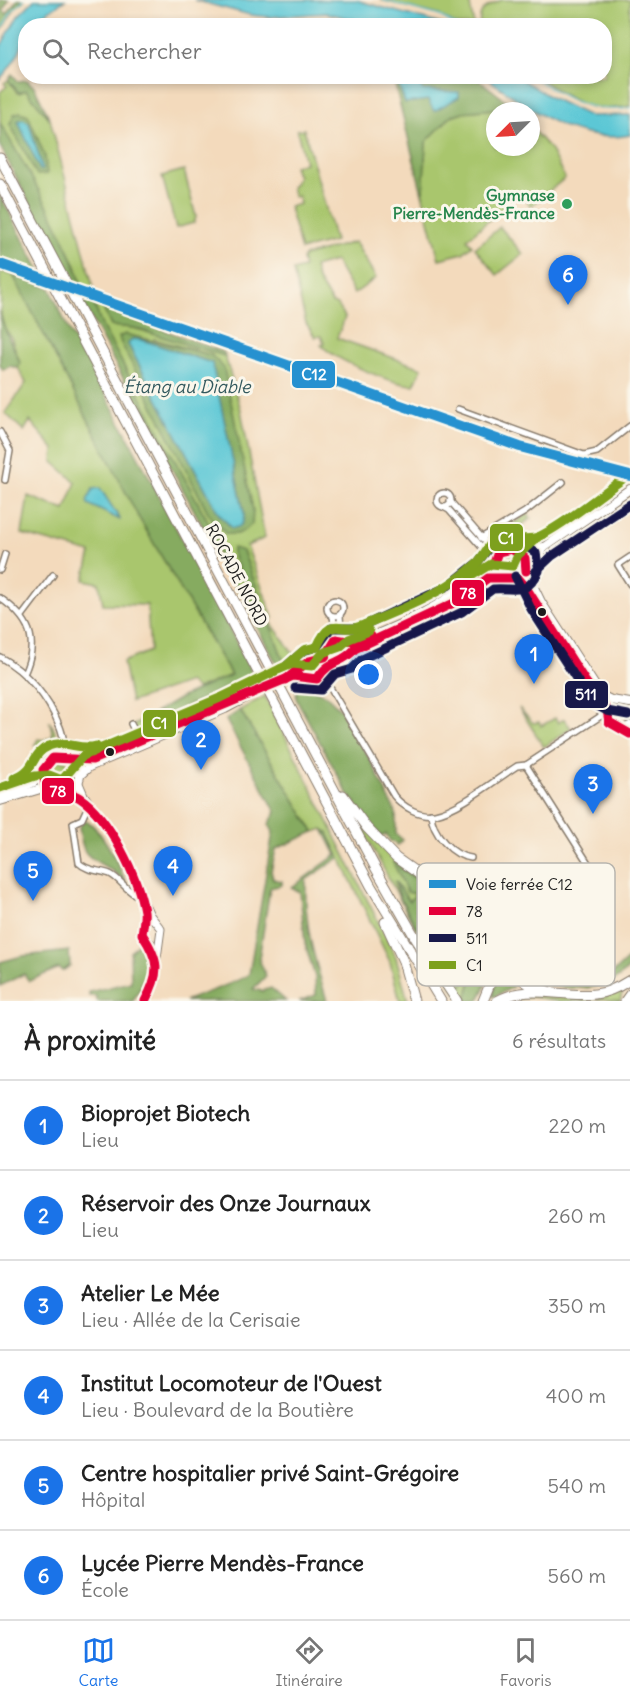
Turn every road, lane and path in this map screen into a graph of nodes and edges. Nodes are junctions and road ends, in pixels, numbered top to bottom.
1 (0, 158) edge
2 (0, 184) edge
3 (458, 409) dead end
4 (630, 426) edge
5 (0, 432) edge
6 (5, 480) dead end
7 (562, 482) dead end
8 (627, 491) edge
9 (450, 501) junction
10 (443, 507) junction
11 (481, 538) junction
12 (545, 547) junction
13 (503, 549) junction
14 (5, 554) dead end
15 (521, 554) junction
16 (630, 557) edge
17 (494, 562) junction
18 (527, 567) junction
19 (0, 570) edge
20 (53, 575) dead end
21 (505, 577) junction
22 (518, 578) junction
23 (630, 584) edge
24 (0, 598) edge
25 (340, 615) junction
26 (22, 616) junction
27 (333, 616) junction
28 (336, 639) junction
29 (347, 640) junction
30 (330, 650) junction
31 (352, 651) junction
32 (0, 657) edge
33 (339, 660) junction
34 (316, 661) junction
35 (303, 668) junction
36 (322, 673) junction
37 (24, 674) junction
38 (293, 676) junction
39 (310, 679) junction
40 (329, 690) junction
41 (617, 700) junction
42 (234, 703) junction
43 (630, 703) edge
44 (607, 711) junction
45 (593, 721) junction
46 (609, 722) junction
47 (131, 724) dead end
48 (59, 726) junction
49 (628, 730) edge
50 (139, 739) junction
51 (315, 754) junction
52 (55, 756) junction
53 (72, 760) junction
54 (526, 765) junction
55 (42, 773) junction
56 (79, 779) junction
57 (47, 787) junction
58 (66, 792) junction
59 (0, 799) edge
60 (88, 806) junction
61 (431, 814) junction
62 (471, 858) dead end
63 (588, 863) dead end
64 (417, 874) edge
65 (371, 886) junction
66 (140, 897) junction
67 (156, 923) junction
68 (144, 925) junction
69 (159, 938) junction
70 (417, 940) edge
71 (149, 941) junction
72 (156, 961) junction
73 (417, 964) edge
74 (629, 980) edge
75 (431, 986) edge
76 (446, 986) edge
77 (490, 986) edge
78 (533, 986) edge
79 (551, 992) junction
80 (630, 994) edge
81 (145, 1001) edge
82 (414, 1001) edge
83 (441, 1001) edge
84 (456, 1001) edge
85 (483, 1001) edge
86 (497, 1001) edge
87 (625, 1001) edge

1 - 51 highway, ROCADE NORD
2 - 65 highway, ROCADE NORD
3 - 4 street
5 - 6 street
7 - 11 street
8 - 12 main road
9 - 10 street
9 - 10 street
9 - 11 street
10 - 17 street
11 - 13 street
12 - 15 main road
12 - 18 main road
13 - 15 main road
13 - 17 main road
14 - 19 street
15 - 18 main road
16 - 23 street
17 - 21 main road
17 - 29 main road
18 - 22 main road
18 - 41 main road
20 - 26 street
21 - 22 main road
21 - 31 main road
22 - 44 main road
24 - 26 street
25 - 27 street
25 - 27 street
25 - 29 street
26 - 37 street
27 - 28 street
28 - 29 main road
28 - 30 main road
29 - 31 main road
30 - 33 main road
30 - 34 main road
31 - 33 main road
32 - 37 street
33 - 36 main road
34 - 35 main road
34 - 36 main road
35 - 38 main road
35 - 39 main road
36 - 39 main road
36 - 40 street
37 - 48 street
38 - 39 main road
38 - 42 main road, bridge
39 - 40 street
40 - 61 street
41 - 43 main road
41 - 44 main road
42 - 50 main road
42 - 56 main road
44 - 45 street
44 - 46 main road
45 - 46 street
45 - 54 street
46 - 49 main road
47 - 50 street
48 - 52 street
48 - 53 street
50 - 53 main road
51 - 64 highway
51 - 70 highway, ROCADE NORD
52 - 53 main road
52 - 55 main road
53 - 56 main road
54 - 61 street
54 - 63 street
55 - 57 main road
55 - 59 main road
56 - 58 main road
56 - 67 street
57 - 58 main road
57 - 59 main road
58 - 60 street
60 - 66 street
60 - 66 street
61 - 62 street
65 - 73 highway, ROCADE NORD
65 - 82 highway
66 - 68 street
67 - 68 street
67 - 69 street
68 - 71 street
69 - 71 street
69 - 72 street
71 - 72 street
72 - 81 street
74 - 79 highway
75 - 83 highway, ROCADE NORD
76 - 84 highway, ROCADE NORD
77 - 85 highway
78 - 79 highway
79 - 86 highway
80 - 87 highway

